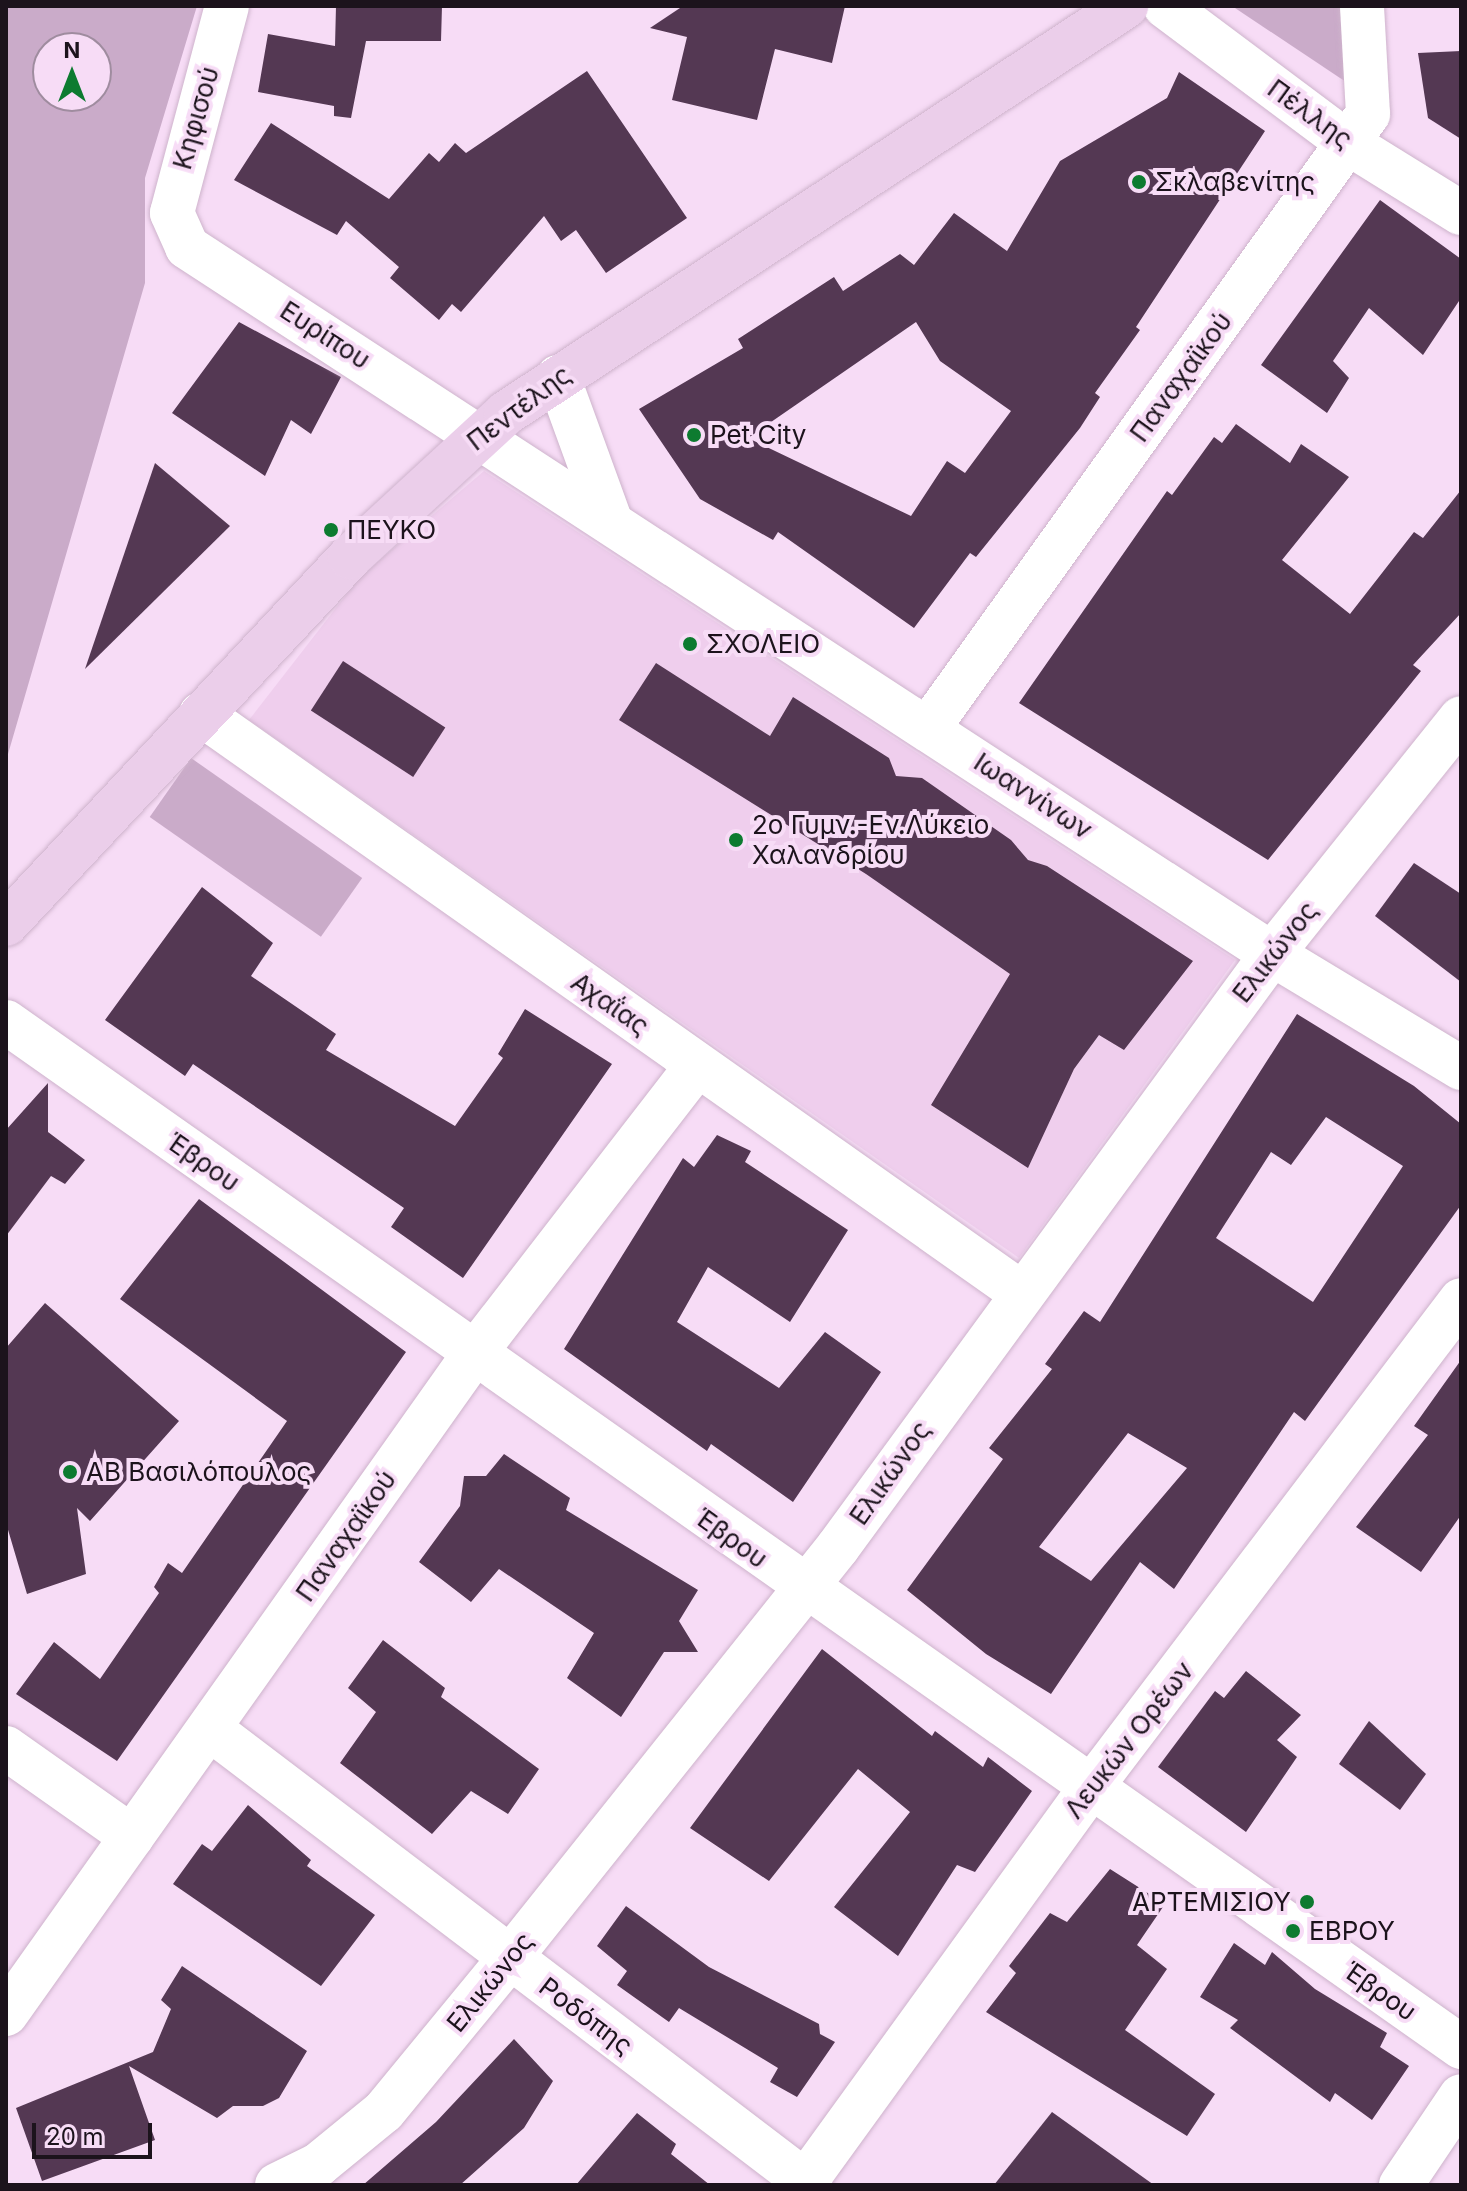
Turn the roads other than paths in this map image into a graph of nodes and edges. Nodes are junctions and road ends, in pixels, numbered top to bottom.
1 (227, 6) edge
2 (1126, 6) edge
3 (1165, 6) edge
4 (1362, 6) edge
5 (1348, 143) junction
6 (1461, 213) edge
7 (176, 230) joint
8 (558, 377) junction
9 (479, 435) junction
10 (609, 517) junction
11 (201, 714) junction
12 (1461, 718) edge
13 (929, 727) junction
14 (6, 924) edge
15 (1272, 954) junction
16 (6, 1022) edge
17 (697, 1065) junction
18 (1461, 1068) edge
19 (1020, 1292) junction
20 (1461, 1300) edge
21 (474, 1354) junction
22 (803, 1589) junction
23 (210, 1729) junction
24 (6, 1748) edge
25 (1089, 1790) junction
26 (132, 1837) junction
27 (509, 1959) junction
28 (6, 2014) edge
29 (1461, 2047) edge
30 (1461, 2096) edge
31 (806, 2184) edge
32 (277, 2185) edge
33 (1401, 2185) edge

1 - 7 street, Κηφισού
2 - 8 main road, Πεντέλης
3 - 5 street, Πέλλης
4 - 5 street, Παναχαϊκού
5 - 6 street, Πέλλης
5 - 13 street, Παναχαϊκού
7 - 9 street, Ευρίπου
8 - 9 main road, Πεντέλης
8 - 10 street
9 - 10 street, Ιωαννίνων
9 - 11 main road, Πεντέλης
10 - 13 street, Ιωαννίνων
11 - 14 main road, Πεντέλης
11 - 17 street, Αχαΐας
12 - 15 street, Ελικώνος
13 - 15 street, Ιωαννίνων
15 - 18 street, Ιωαννίνων
15 - 19 street, Ελικώνος
16 - 21 street, Έβρου
17 - 19 street, Αχαΐας
17 - 21 street, Παναχαϊκού
19 - 22 street, Ελικώνος
20 - 25 street, Λευκών Ορέων
21 - 22 street, Έβρου
21 - 23 street, Παναχαϊκού
22 - 25 street, Έβρου
22 - 27 street, Ελικώνος
23 - 26 street, Παναχαϊκού
23 - 27 street, Ροδόπης
24 - 26 street
25 - 29 street, Έβρου
25 - 31 street, Λευκών Ορέων
26 - 28 street, Παναχαϊκού
27 - 31 street, Ροδόπης
27 - 32 street, Ελικώνος
30 - 33 street

